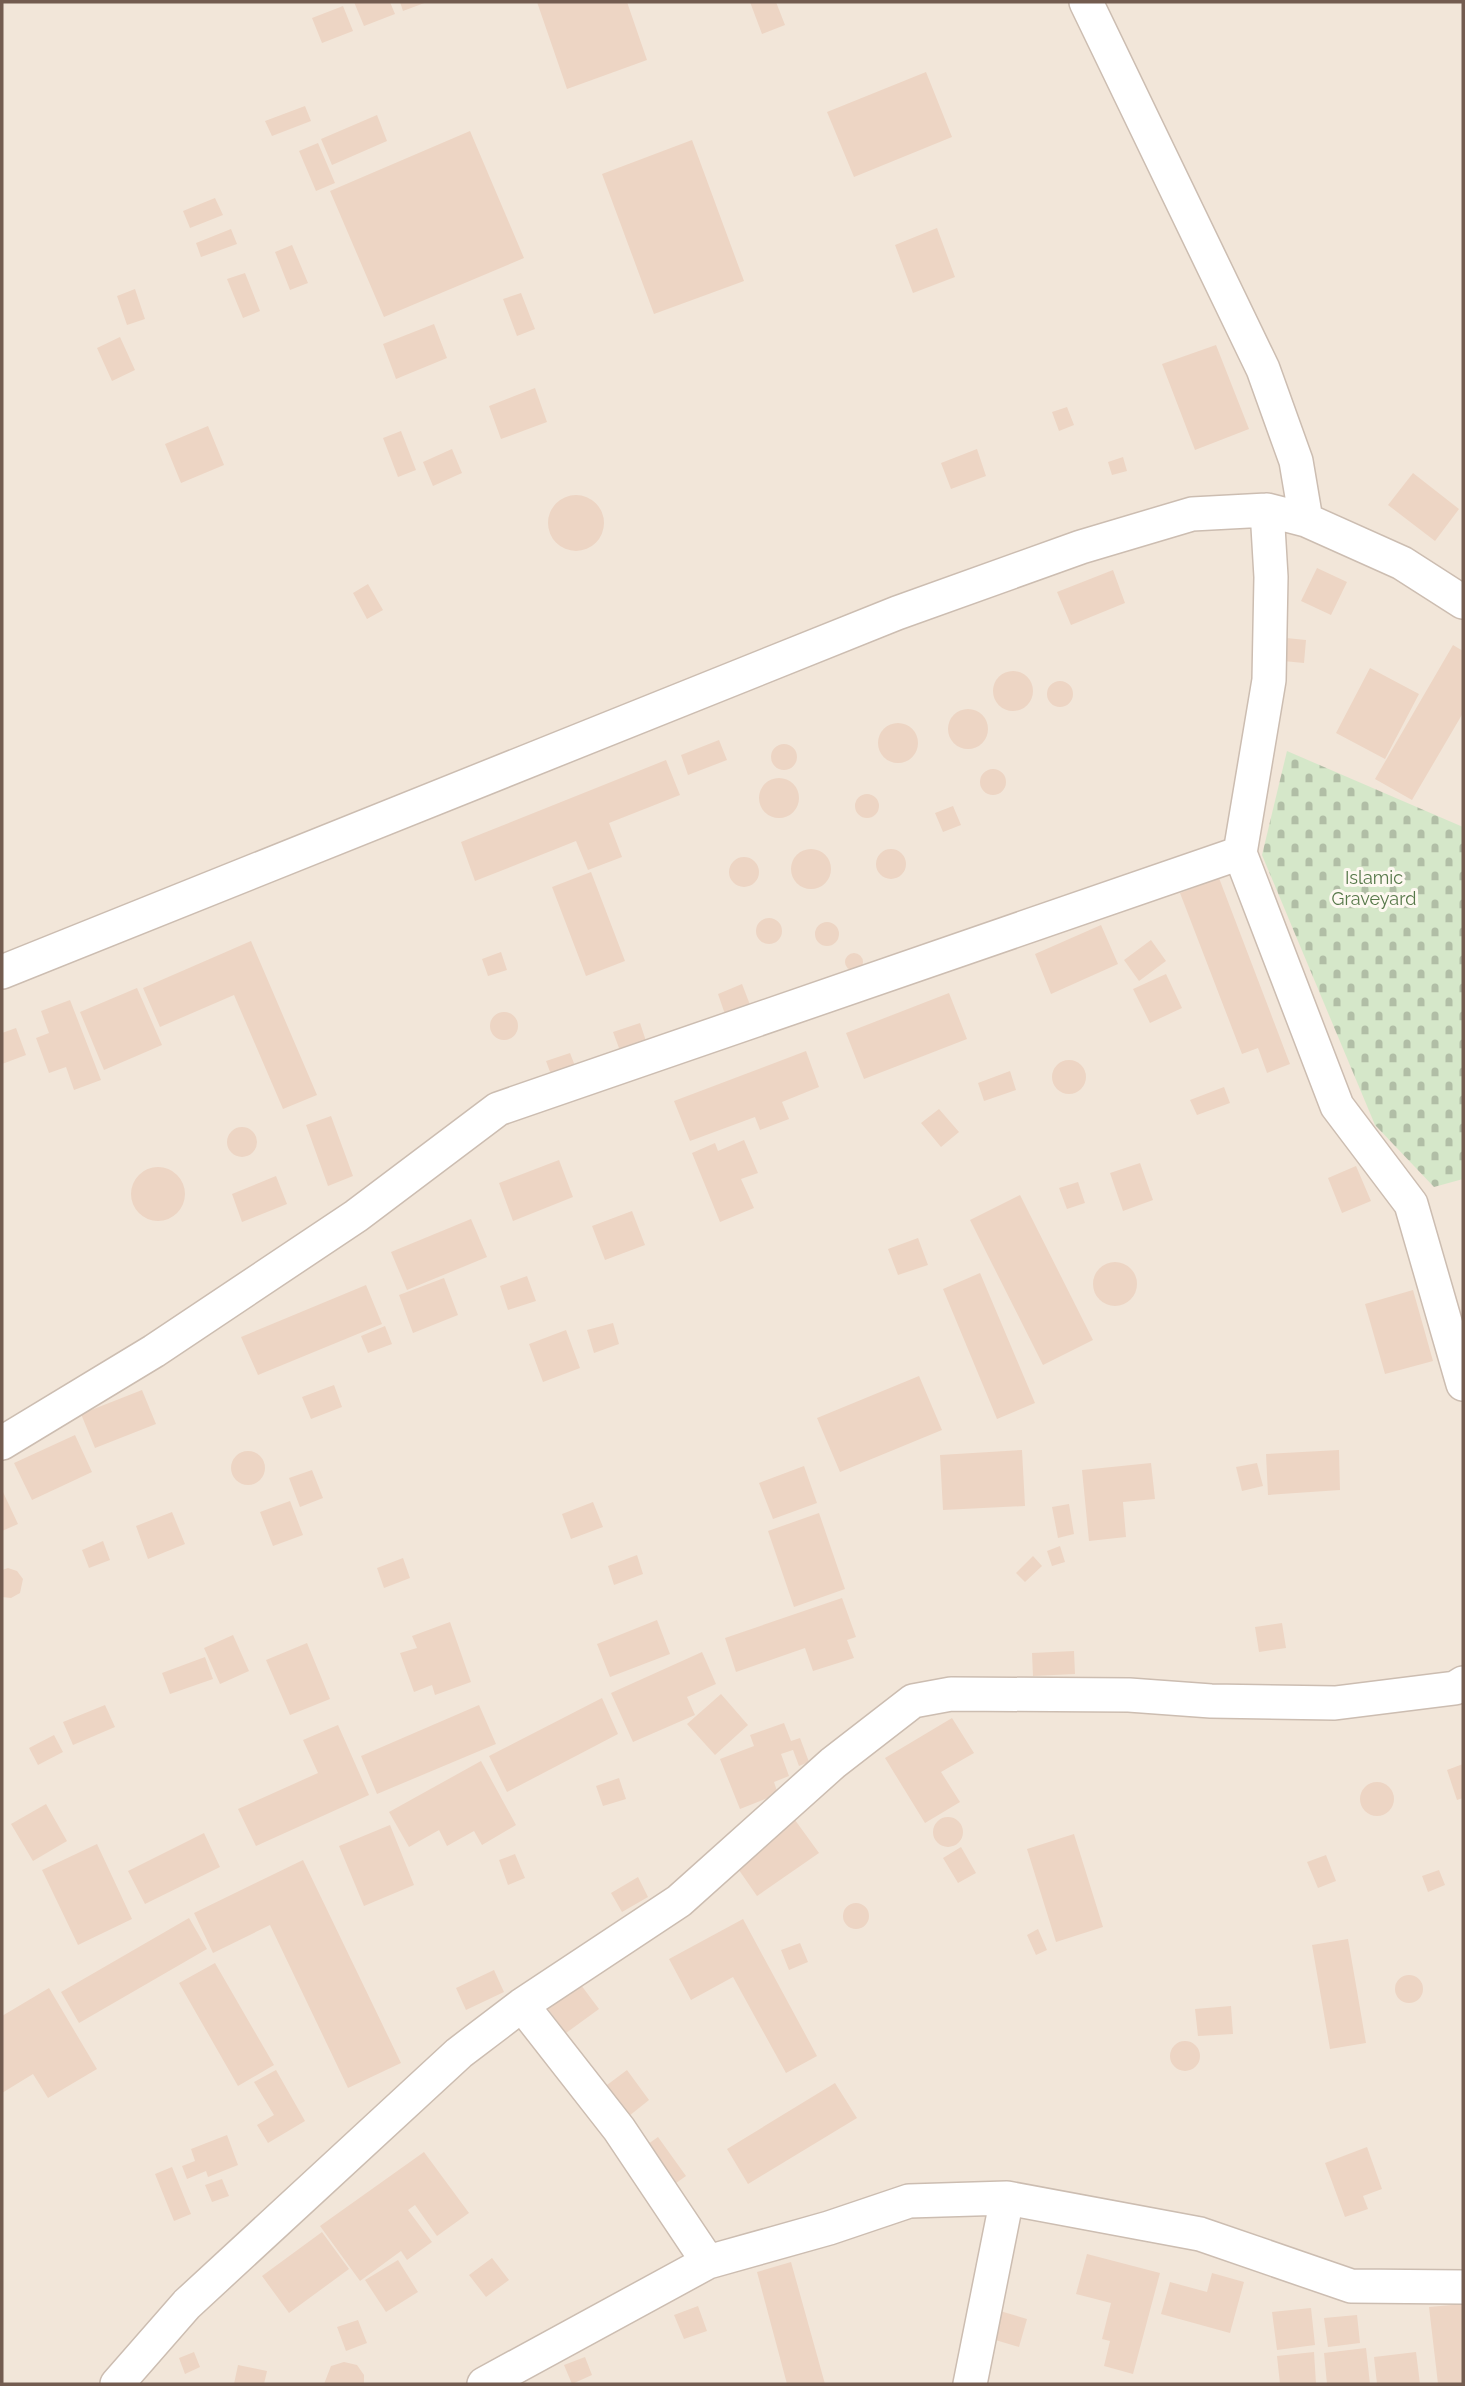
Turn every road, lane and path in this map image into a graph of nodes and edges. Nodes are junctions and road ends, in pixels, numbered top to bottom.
1 (1086, 2) edge
2 (1267, 510) junction
3 (1306, 520) junction
4 (1463, 602) edge
5 (1240, 853) junction
6 (2, 972) edge
7 (1463, 1384) edge
8 (2, 1443) edge
9 (1463, 1683) edge
10 (522, 2005) junction
11 (1007, 2198) junction
12 (709, 2262) junction
13 (1463, 2287) edge
14 (117, 2384) edge
15 (484, 2384) edge
16 (970, 2384) edge

1 - 3 street
2 - 3 street
2 - 5 street
2 - 6 street
3 - 4 street
5 - 7 street
5 - 8 street
9 - 10 street
10 - 12 street
10 - 14 street
11 - 12 street
11 - 13 street
11 - 16 street
12 - 15 street

